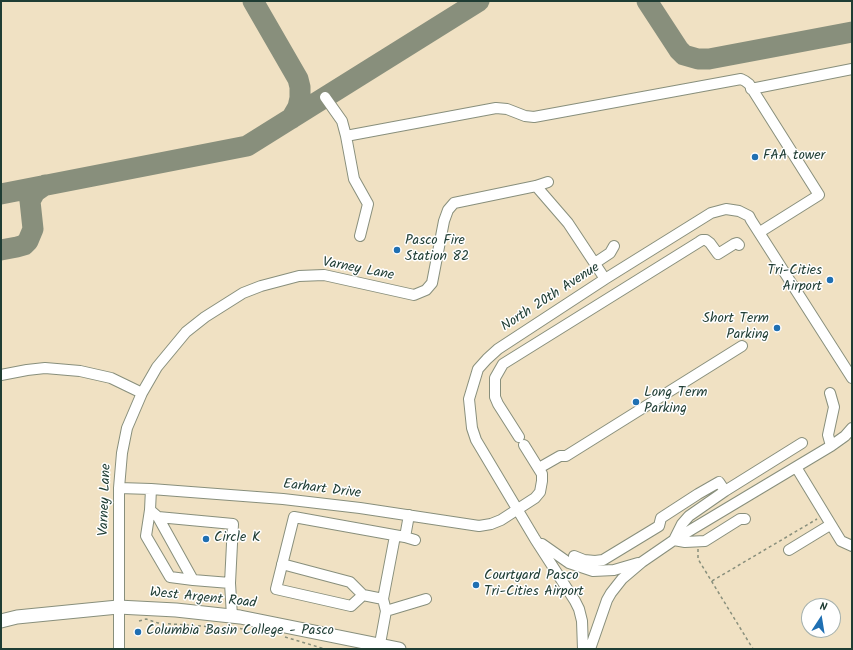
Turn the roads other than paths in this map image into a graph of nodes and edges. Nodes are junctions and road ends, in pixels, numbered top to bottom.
1 (852, 69) edge
2 (751, 88) junction
3 (325, 97) dead end
4 (346, 136) junction
5 (548, 182) dead end
6 (536, 186) junction
7 (760, 232) junction
8 (360, 236) dead end
9 (739, 245) dead end
10 (605, 279) junction
11 (742, 346) dead end
12 (851, 374) edge
13 (1, 375) edge
14 (142, 393) junction
15 (830, 393) dead end
16 (852, 428) edge
17 (802, 443) dead end
18 (830, 446) junction
19 (796, 467) junction
20 (539, 468) junction
21 (119, 488) junction
22 (151, 489) junction
23 (725, 491) junction
24 (150, 510) junction
25 (518, 510) junction
26 (409, 515) junction
27 (158, 517) junction
28 (745, 519) dead end
29 (830, 525) junction
30 (400, 536) junction
31 (535, 539) junction
32 (415, 540) dead end
33 (674, 540) junction
34 (852, 546) edge
35 (789, 550) dead end
36 (574, 556) dead end
37 (642, 562) junction
38 (282, 564) junction
39 (193, 580) junction
40 (230, 583) junction
41 (363, 595) junction
42 (426, 599) dead end
43 (383, 600) junction
44 (118, 607) junction
45 (386, 611) junction
46 (1, 621) edge
47 (230, 623) junction
48 (582, 638) junction
49 (380, 647) edge
50 (119, 649) edge
51 (400, 649) edge
52 (578, 649) edge
53 (582, 649) edge
54 (590, 649) edge

1 - 2 street
2 - 4 street
2 - 7 street
3 - 4 street
4 - 8 street
5 - 6 street, Varney Lane
6 - 10 street
6 - 14 street, Varney Lane
7 - 10 street, North 20th Avenue
7 - 12 street, North 20th Avenue
9 - 20 street
10 - 25 street, North 20th Avenue
11 - 20 street
13 - 14 street
14 - 21 street, Varney Lane
15 - 18 street
16 - 18 street
17 - 23 street
18 - 19 street
19 - 29 street
19 - 33 street
20 - 25 street, Earhart Drive
21 - 22 street, Earhart Drive
21 - 44 street, Varney Lane
22 - 24 street
22 - 26 street, Earhart Drive
23 - 33 street
23 - 36 street
24 - 27 street
24 - 39 street
25 - 26 street, Earhart Drive
25 - 31 street, North 20th Avenue
26 - 30 street
27 - 39 street
27 - 40 street
28 - 33 street
29 - 34 street
29 - 35 street
30 - 32 street
30 - 38 street
30 - 43 street
31 - 37 street
31 - 48 street, North 20th Avenue
33 - 37 street
37 - 54 street
38 - 41 street
38 - 41 street
39 - 40 street
40 - 47 street
41 - 43 street
42 - 45 street
43 - 45 street
44 - 46 main road, West Argent Road
44 - 47 main road, West Argent Road
44 - 50 street, Varney Lane
45 - 49 street
47 - 49 main road, West Argent Road
48 - 52 street
48 - 53 street, North 20th Avenue
49 - 51 main road, West Argent Road

